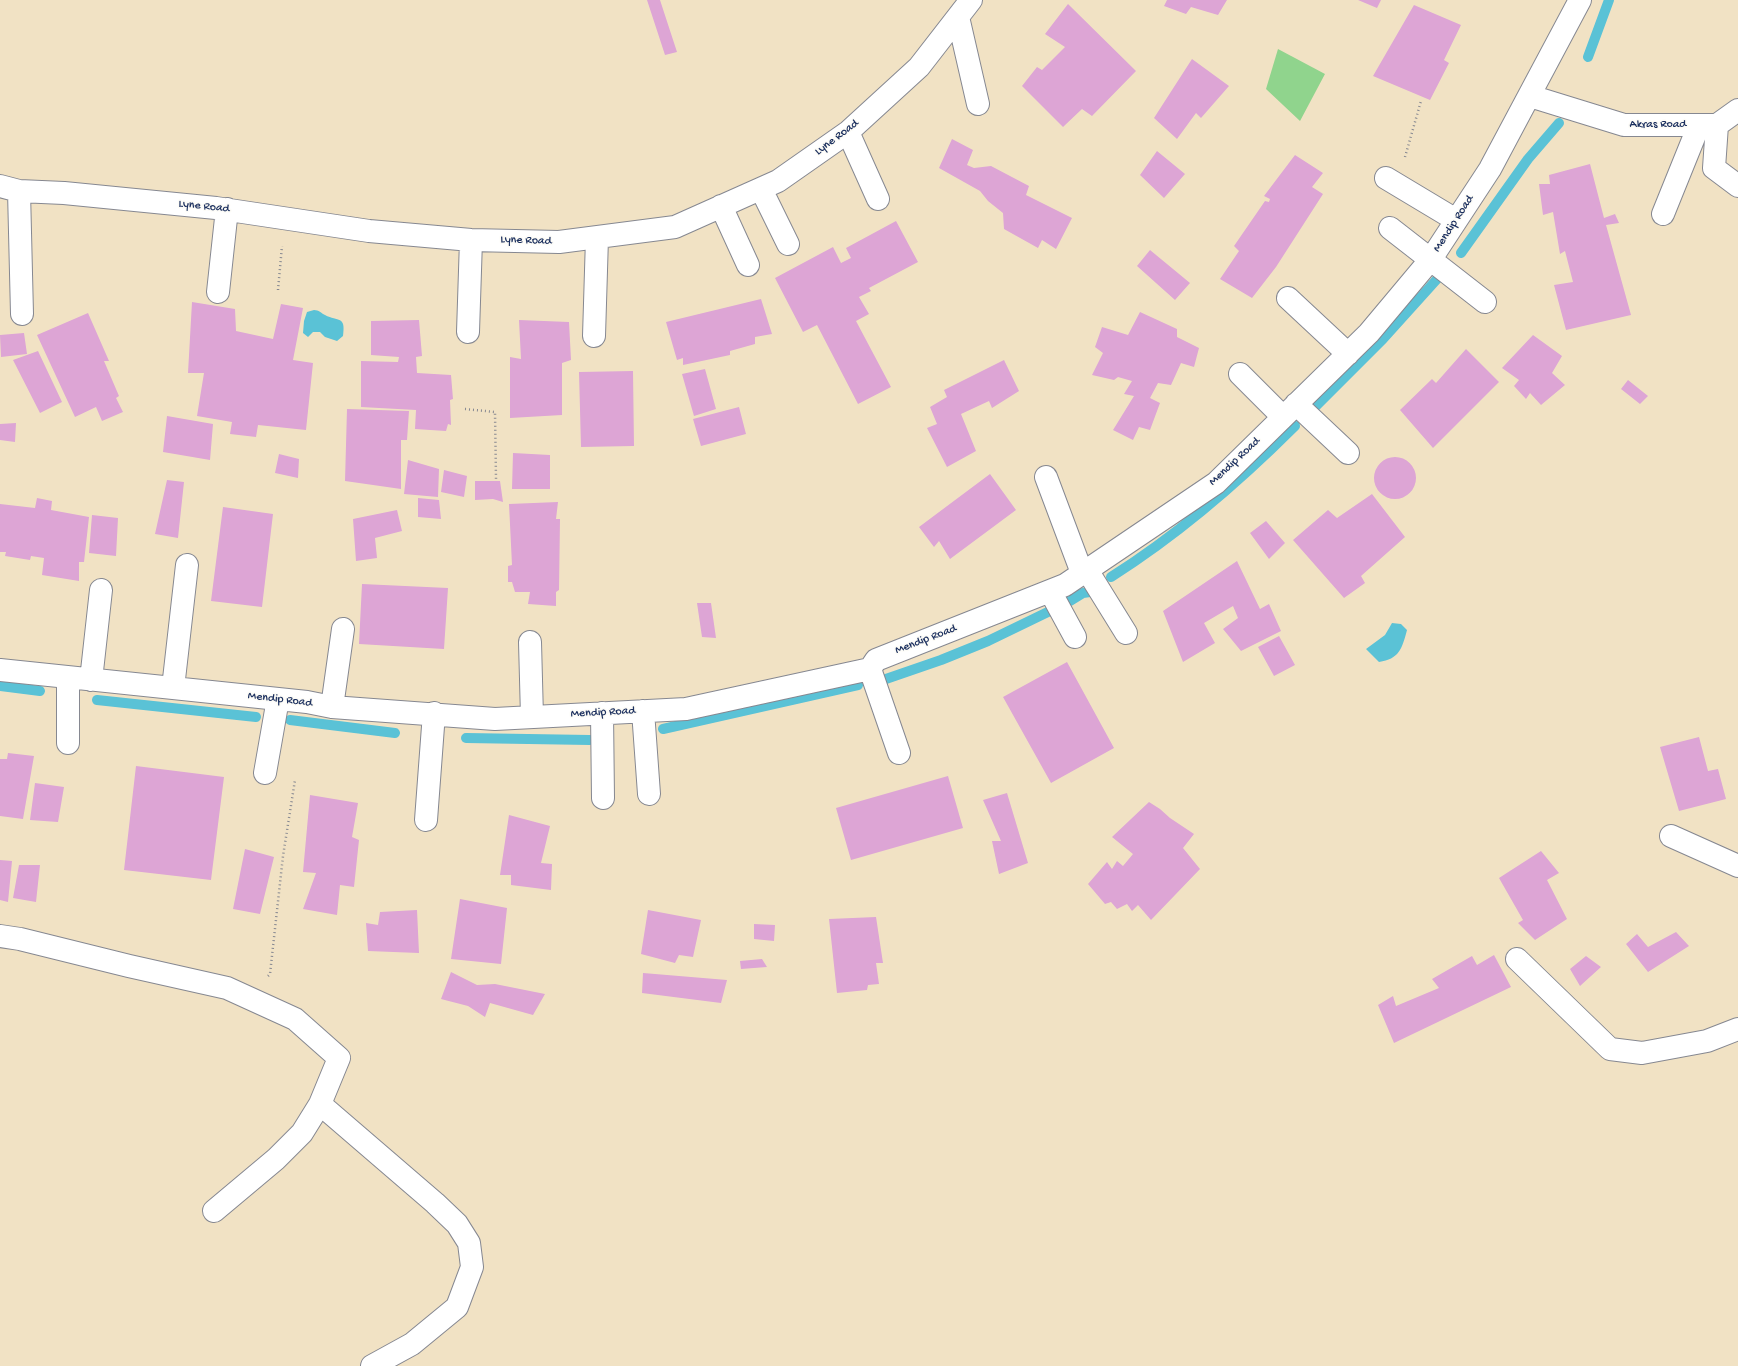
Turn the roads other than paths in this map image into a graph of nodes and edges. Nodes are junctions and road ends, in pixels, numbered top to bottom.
1 (971, 0) edge
2 (1580, 0) edge
3 (958, 17) junction
4 (1530, 96) junction
5 (978, 104) dead end
6 (1738, 110) edge
7 (1708, 125) junction
8 (848, 132) junction
9 (1392, 181) road end
10 (1738, 186) edge
11 (10, 188) edge
12 (761, 189) junction
13 (878, 199) dead end
14 (721, 206) junction
15 (227, 209) junction
16 (1663, 214) dead end
17 (1456, 220) junction
18 (1390, 228) dead end
19 (597, 238) junction
20 (471, 240) junction
21 (788, 244) dead end
22 (1431, 259) junction
23 (748, 265) dead end
24 (218, 292) dead end
25 (1288, 298) dead end
26 (1485, 302) dead end
27 (22, 314) dead end
28 (468, 332) dead end
29 (594, 336) dead end
30 (1348, 354) junction
31 (1240, 374) dead end
32 (1290, 410) junction
33 (1348, 453) dead end
34 (1046, 477) dead end
35 (187, 565) dead end
36 (1085, 572) junction
37 (100, 590) dead end
38 (1050, 591) junction
39 (343, 629) dead end
40 (1126, 633) dead end
41 (1075, 637) dead end
42 (530, 642) dead end
43 (870, 669) junction
44 (0, 670) edge
45 (68, 677) junction
46 (92, 680) junction
47 (173, 688) junction
48 (278, 699) junction
49 (332, 707) junction
50 (643, 711) junction
51 (434, 713) junction
52 (602, 713) junction
53 (532, 717) junction
54 (68, 743) dead end
55 (899, 753) dead end
56 (265, 773) dead end
57 (649, 794) dead end
58 (603, 798) dead end
59 (426, 820) dead end
60 (1671, 836) dead end
61 (1738, 866) edge
62 (0, 936) edge
63 (1517, 959) dead end
64 (1738, 1029) edge
65 (320, 1104) junction
66 (214, 1211) dead end
67 (372, 1366) edge

1 - 3 street, Lyne Road
2 - 4 street, Mendip Road
3 - 5 street
3 - 8 street, Lyne Road
4 - 7 street, Akras Road
4 - 17 street, Mendip Road
6 - 7 street
7 - 10 street
7 - 16 street
8 - 12 street, Lyne Road
8 - 13 street
9 - 17 street
11 - 15 street, Lyne Road
11 - 27 street
12 - 14 street, Lyne Road
12 - 21 street
14 - 19 street, Lyne Road
14 - 23 street
15 - 20 street, Lyne Road
15 - 24 street
17 - 22 street, Mendip Road
18 - 22 street
19 - 20 street, Lyne Road
19 - 29 street
20 - 28 street
22 - 26 street
22 - 30 street, Mendip Road
25 - 30 street
30 - 32 street, Mendip Road
31 - 32 street
32 - 33 street
32 - 36 street, Mendip Road
34 - 36 street
35 - 47 street
36 - 38 street, Mendip Road
36 - 40 street
37 - 46 street
38 - 41 street
38 - 43 street, Mendip Road
39 - 49 street
42 - 53 street
43 - 50 street, Mendip Road
43 - 55 street
44 - 45 street, Mendip Road
45 - 46 street, Mendip Road
45 - 54 street
46 - 47 street, Mendip Road
47 - 48 street, Mendip Road
48 - 49 street, Mendip Road
48 - 56 street
49 - 51 street, Mendip Road
50 - 52 street, Mendip Road
50 - 57 street
51 - 53 street, Mendip Road
51 - 59 street
52 - 53 street, Mendip Road
52 - 58 street
60 - 61 street
62 - 65 street
63 - 64 street
65 - 66 street
65 - 67 street

